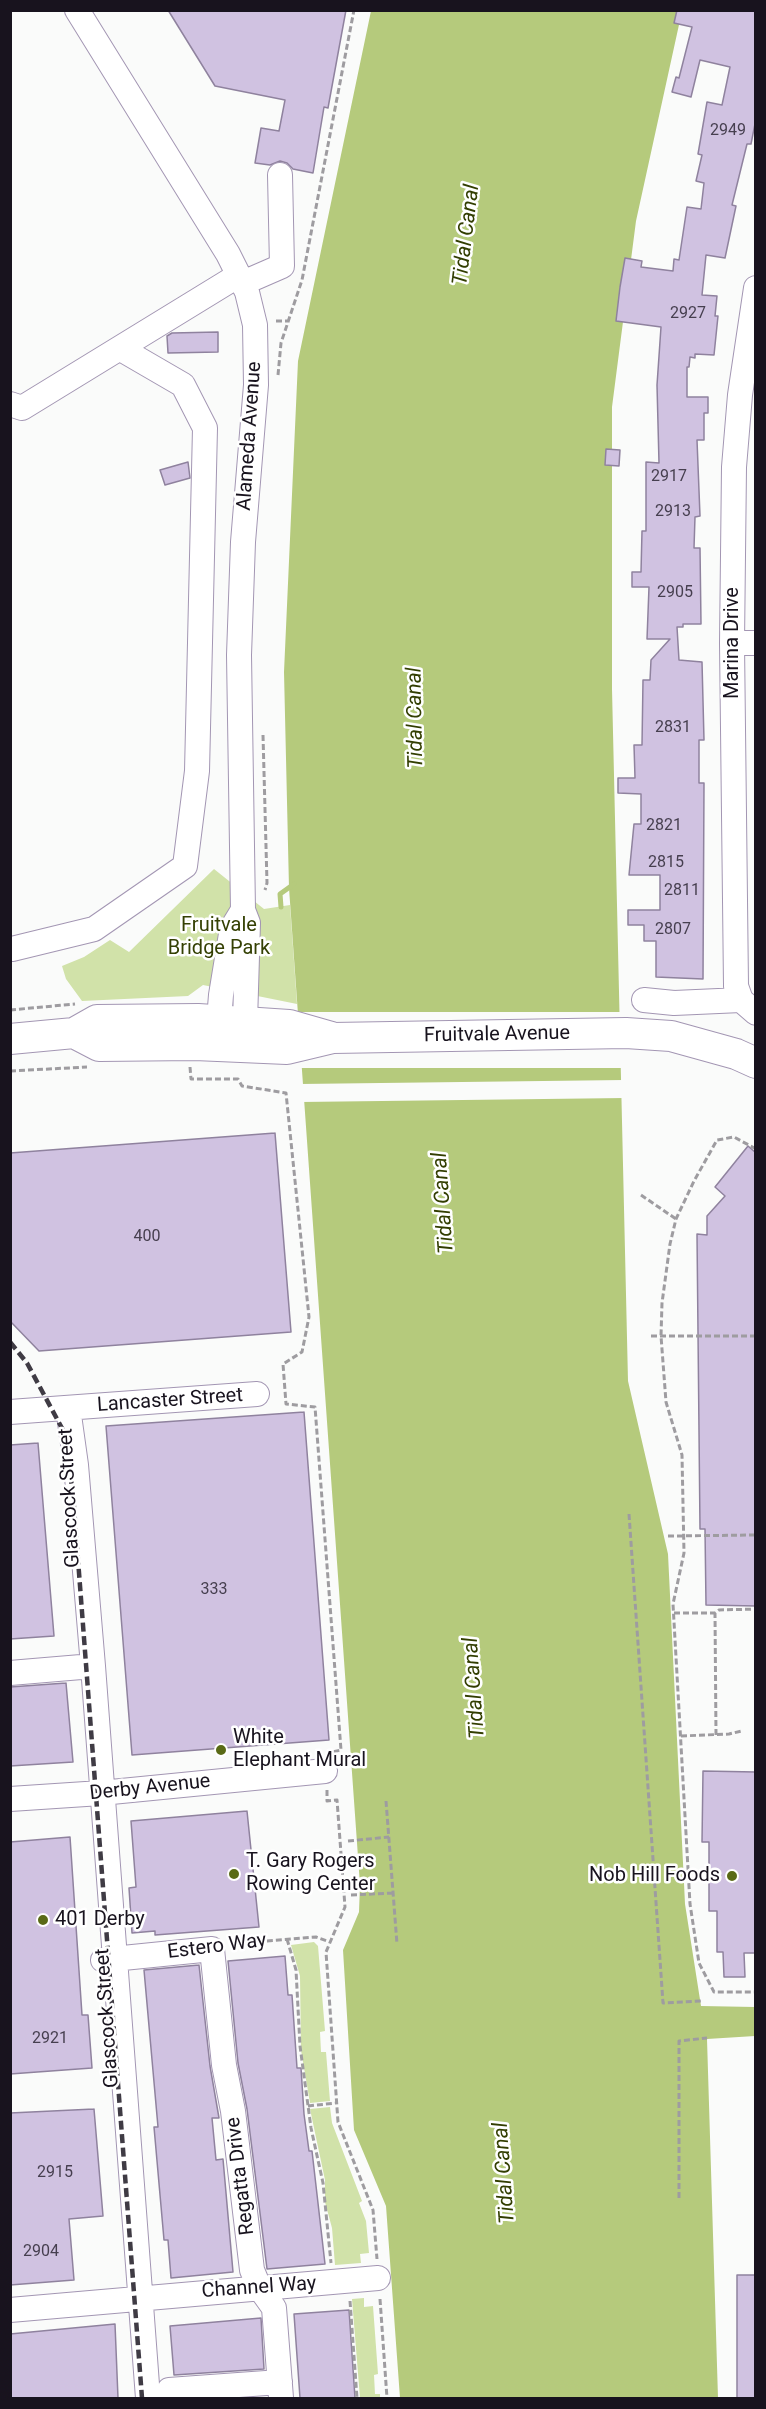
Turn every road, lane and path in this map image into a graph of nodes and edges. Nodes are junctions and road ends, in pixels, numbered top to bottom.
1 (77, 10) edge
2 (354, 10) edge
3 (280, 175) dead end
4 (241, 279) junction
5 (756, 288) edge
6 (121, 350) junction
7 (278, 377) dead end
8 (10, 404) edge
9 (744, 643) edge
10 (263, 728) dead end
11 (252, 904) junction
12 (12, 949) edge
13 (644, 1000) dead end
14 (748, 1006) edge
15 (231, 1030) junction
16 (10, 1039) edge
17 (756, 1063) edge
18 (190, 1065) dead end
19 (756, 1149) edge
20 (641, 1196) dead end
21 (676, 1220) junction
22 (651, 1336) dead end
23 (661, 1336) junction
24 (756, 1336) edge
25 (257, 1394) dead end
26 (68, 1408) junction
27 (10, 1412) edge
28 (629, 1514) dead end
29 (683, 1535) junction
30 (756, 1535) edge
31 (668, 1536) dead end
32 (756, 1609) edge
33 (674, 1613) junction
34 (715, 1613) junction
35 (87, 1666) junction
36 (10, 1673) edge
37 (742, 1731) dead end
38 (716, 1735) junction
39 (681, 1736) junction
40 (318, 1771) junction
41 (96, 1794) junction
42 (10, 1799) edge
43 (386, 1801) dead end
44 (389, 1836) junction
45 (348, 1841) dead end
46 (393, 1893) junction
47 (351, 1895) dead end
48 (286, 1939) junction
49 (330, 1942) junction
50 (397, 1944) dead end
51 (212, 1949) junction
52 (108, 1959) junction
53 (756, 1992) edge
54 (701, 2001) dead end
55 (707, 2038) dead end
56 (336, 2103) junction
57 (308, 2106) junction
58 (678, 2198) dead end
59 (330, 2248) dead end
60 (378, 2278) junction
61 (259, 2287) junction
62 (135, 2299) junction
63 (10, 2310) edge
64 (350, 2313) dead end
65 (280, 2390) edge
66 (158, 2394) edge
67 (137, 2398) edge
68 (357, 2398) edge
69 (387, 2398) edge

1 - 4 street, Alameda Avenue
2 - 7 path
3 - 4 street
4 - 6 street
4 - 11 street, Alameda Avenue
5 - 9 street, Marina Drive
6 - 8 street
6 - 12 street
9 - 14 street, Marina Drive
10 - 11 path
11 - 15 street, Alameda Avenue
13 - 14 street
15 - 16 main road, Fruitvale Avenue
15 - 17 main road, Fruitvale Avenue
18 - 40 path
19 - 21 path
20 - 21 path
21 - 23 path
22 - 23 path
23 - 24 path
23 - 29 path
25 - 26 street, Lancaster Street
26 - 27 street, Lancaster Street
26 - 35 street, Glascock Street
28 - 54 path
29 - 30 path
29 - 31 path
29 - 33 path
32 - 34 path
33 - 34 path
33 - 39 path
34 - 38 path
35 - 36 street
35 - 41 street, Glascock Street
37 - 38 path
38 - 39 path
39 - 53 path
40 - 41 street, Derby Avenue
40 - 49 path
41 - 42 street, Derby Avenue
41 - 52 street, Glascock Street
43 - 44 path
44 - 45 path
44 - 46 path
46 - 47 path
46 - 50 path
48 - 49 path, Estero Way
48 - 51 path, Estero Way
48 - 57 path
49 - 56 path
51 - 52 street, Estero Way
51 - 61 street, Regatta Drive
52 - 62 street, Glascock Street
55 - 58 path
56 - 57 path
56 - 60 path
57 - 59 path
60 - 61 street, Channel Way
60 - 69 path
61 - 62 street, Channel Way
61 - 65 street, Regatta Drive
62 - 63 street, Channel Way
62 - 66 street, Glascock Street
62 - 67 street, Glascock Street
64 - 68 path
65 - 66 street

